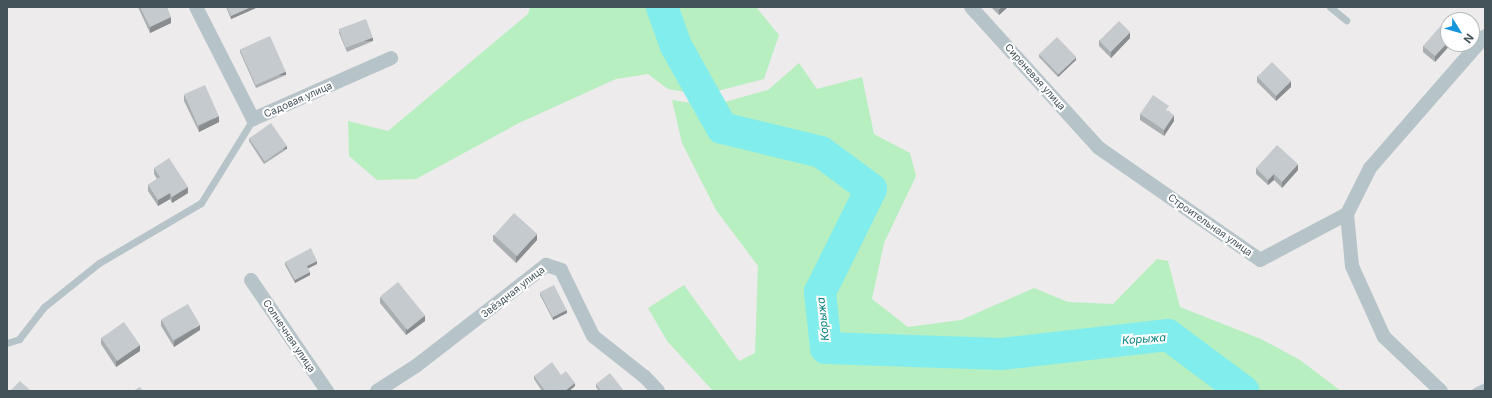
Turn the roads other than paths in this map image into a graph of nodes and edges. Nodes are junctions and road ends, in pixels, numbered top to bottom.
1 (196, 7) edge
2 (971, 7) edge
3 (1330, 7) edge
4 (1346, 20) dead end
5 (1485, 36) edge
6 (391, 58) dead end
7 (253, 119) junction
8 (1098, 148) joint
9 (1347, 214) junction
10 (251, 280) dead end
11 (7, 343) edge
12 (1485, 386) edge
13 (327, 391) edge
14 (376, 391) edge
15 (658, 391) edge
16 (1441, 391) edge
17 (1475, 391) edge

1 - 7 street, Садовая улица
2 - 8 street, Сиреневая улица
3 - 4 lane
5 - 9 street
6 - 7 street, Садовая улица
7 - 11 lane
8 - 9 street, Строительная улица
9 - 16 street
10 - 13 street, Солнечная улица
12 - 17 lane
14 - 15 street, Звёздная улица

